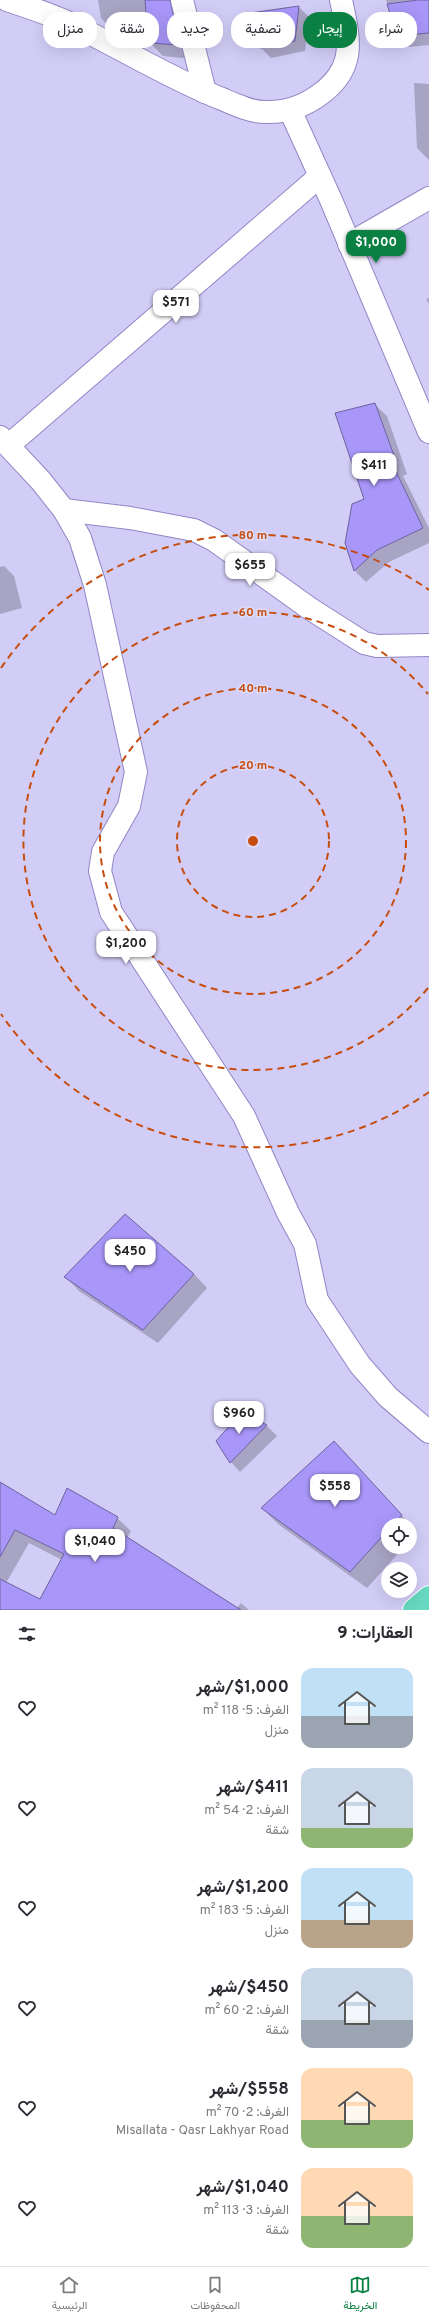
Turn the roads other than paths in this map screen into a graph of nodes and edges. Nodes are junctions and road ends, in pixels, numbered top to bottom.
1 (7, 0) edge
2 (182, 0) edge
3 (341, 0) edge
4 (205, 92) junction
5 (290, 110) junction
6 (320, 176) junction
7 (429, 198) edge
8 (349, 244) junction
9 (429, 432) edge
10 (4, 441) edge
11 (64, 510) junction
12 (429, 645) edge
13 (429, 1432) edge
14 (429, 1597) edge
15 (414, 1610) edge

1 - 4 street
2 - 4 street
3 - 5 street
4 - 5 street
5 - 6 street
6 - 8 street
6 - 10 street
7 - 8 street
8 - 9 street
10 - 11 street
11 - 12 street
11 - 13 street
14 - 15 main road

